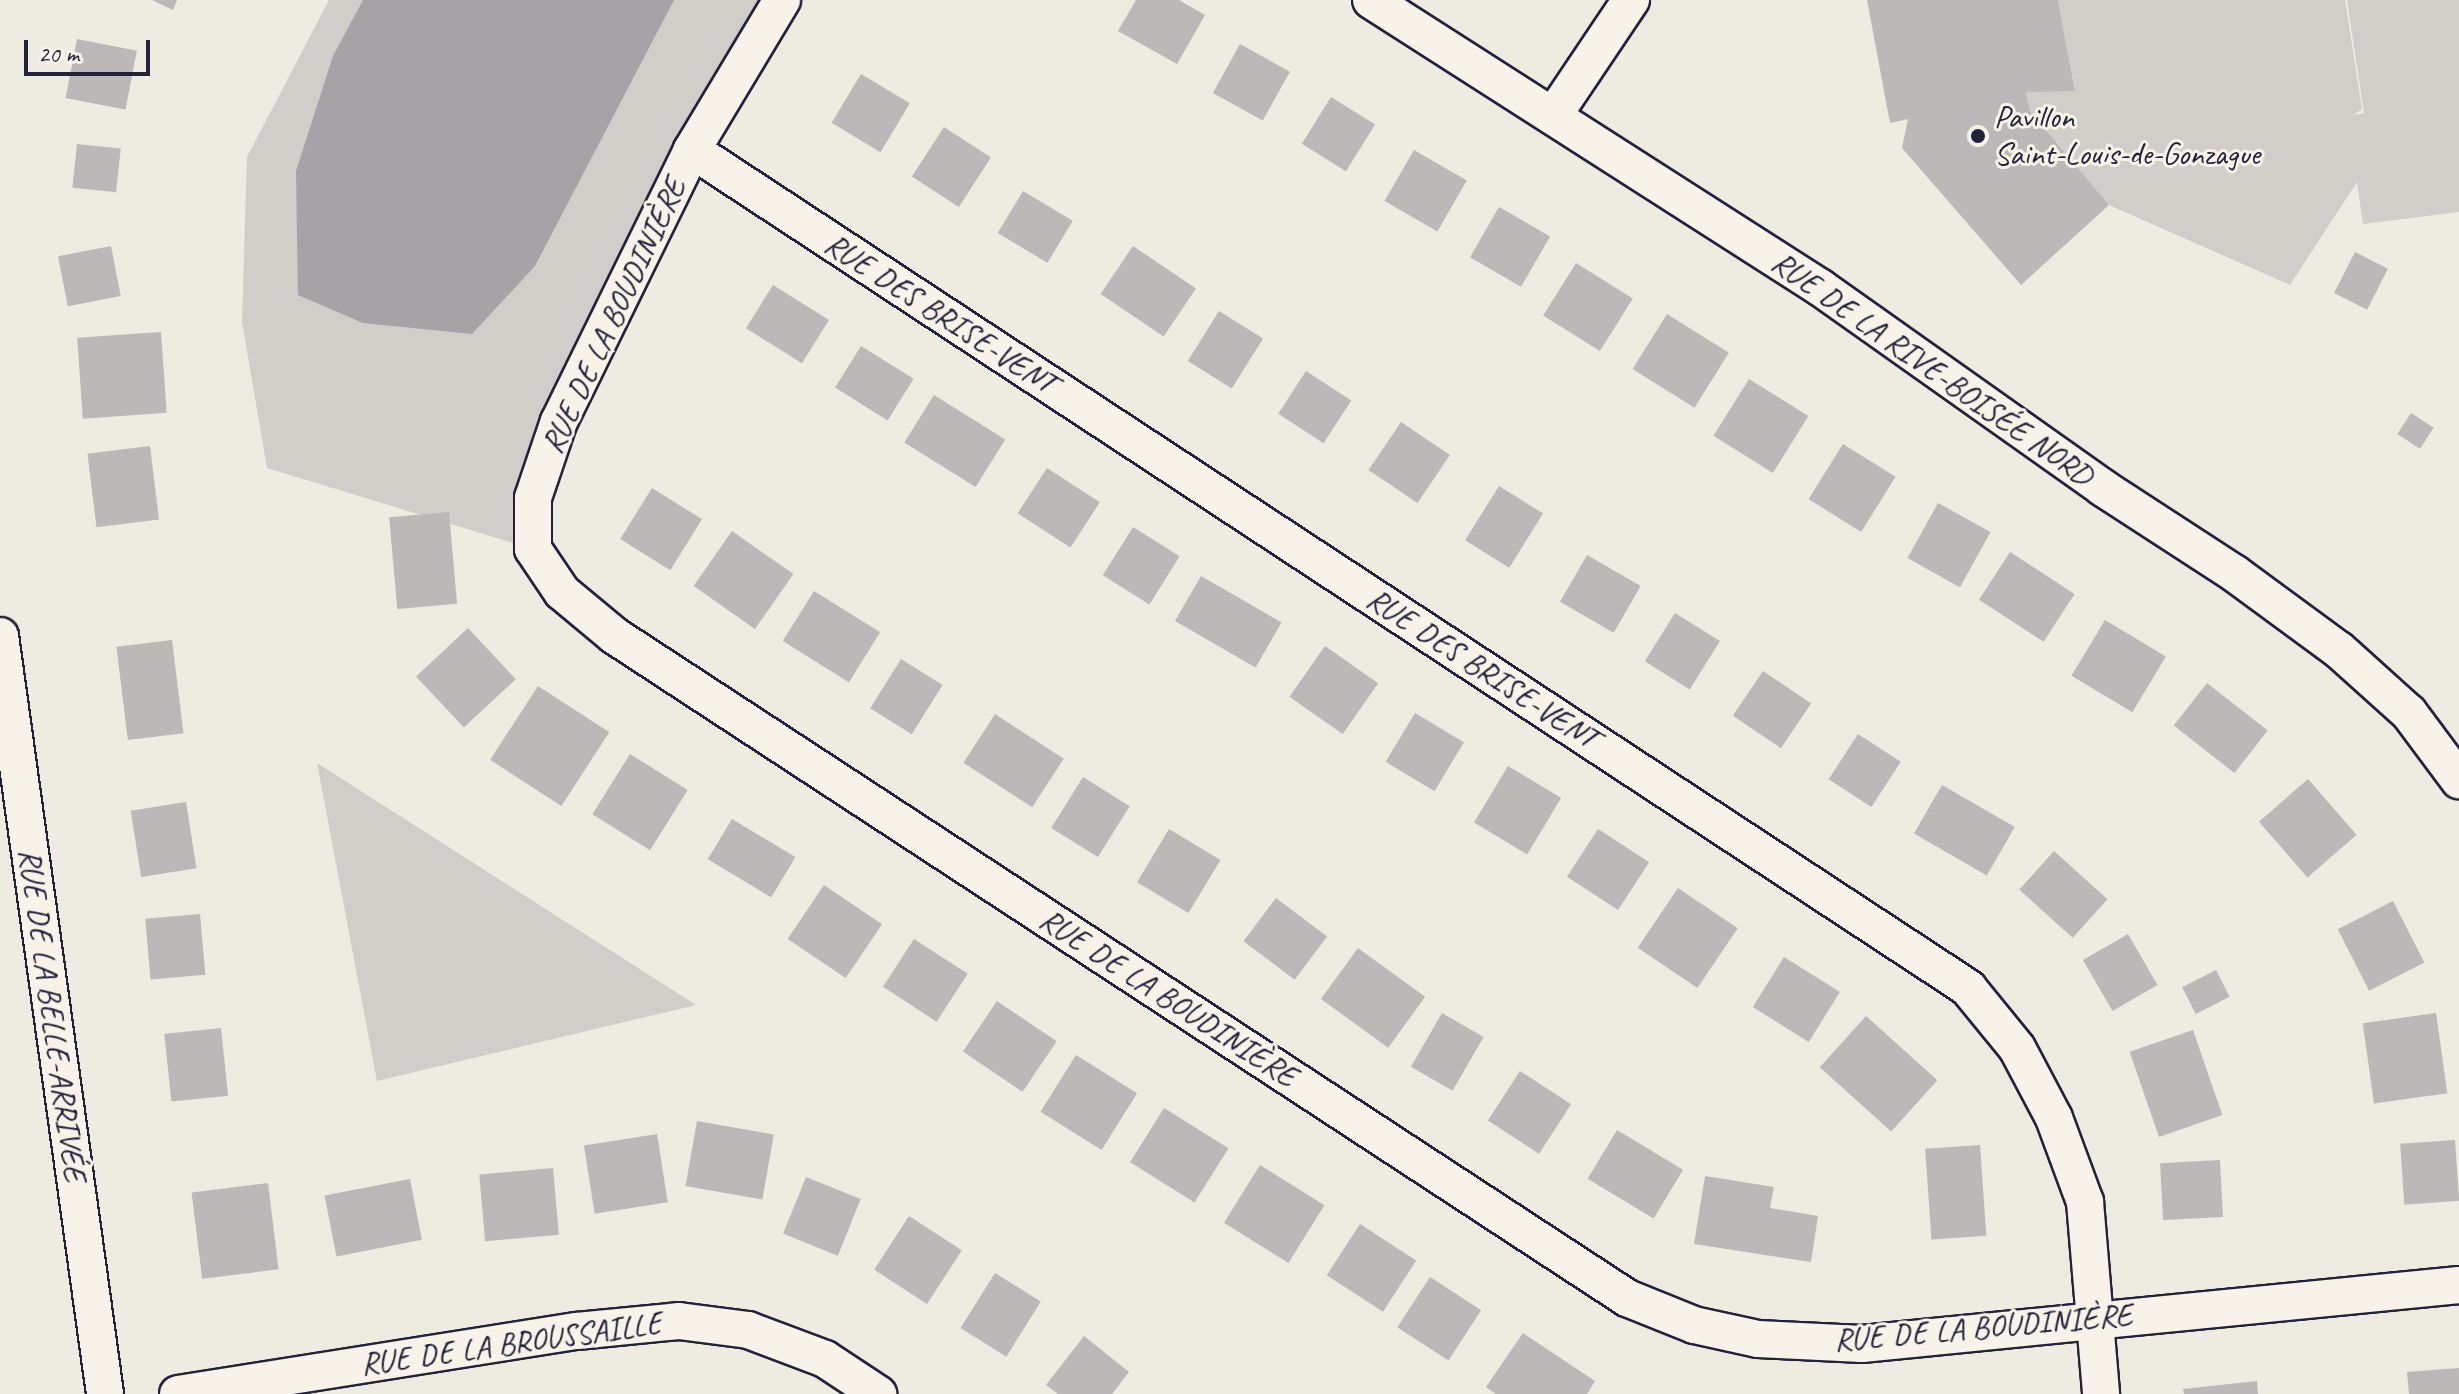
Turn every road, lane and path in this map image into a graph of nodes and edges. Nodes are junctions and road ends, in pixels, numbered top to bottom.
1 (782, 0) edge
2 (1371, 0) edge
3 (1631, 0) edge
4 (1553, 116) junction
5 (692, 150) junction
6 (0, 636) edge
7 (2459, 780) edge
8 (2459, 1285) edge
9 (2094, 1320) junction
10 (105, 1394) edge
11 (178, 1394) edge
12 (878, 1394) edge
13 (2101, 1394) edge

1 - 5 street, RUE DE LA BOUDINIÈRE
2 - 4 street, RUE DE LA RIVE-BOISÉE NORD
3 - 4 street
4 - 7 street, RUE DE LA RIVE-BOISÉE NORD
5 - 9 street, RUE DES BRISE-VENT
5 - 9 street, RUE DE LA BOUDINIÈRE
6 - 10 street, RUE DE LA BELLE-ARRIVÉE
8 - 9 street, RUE DE LA BOUDINIÈRE
9 - 13 street, RUE DES BRISE-VENT
11 - 12 street, RUE DE LA BROUSSAILLE

